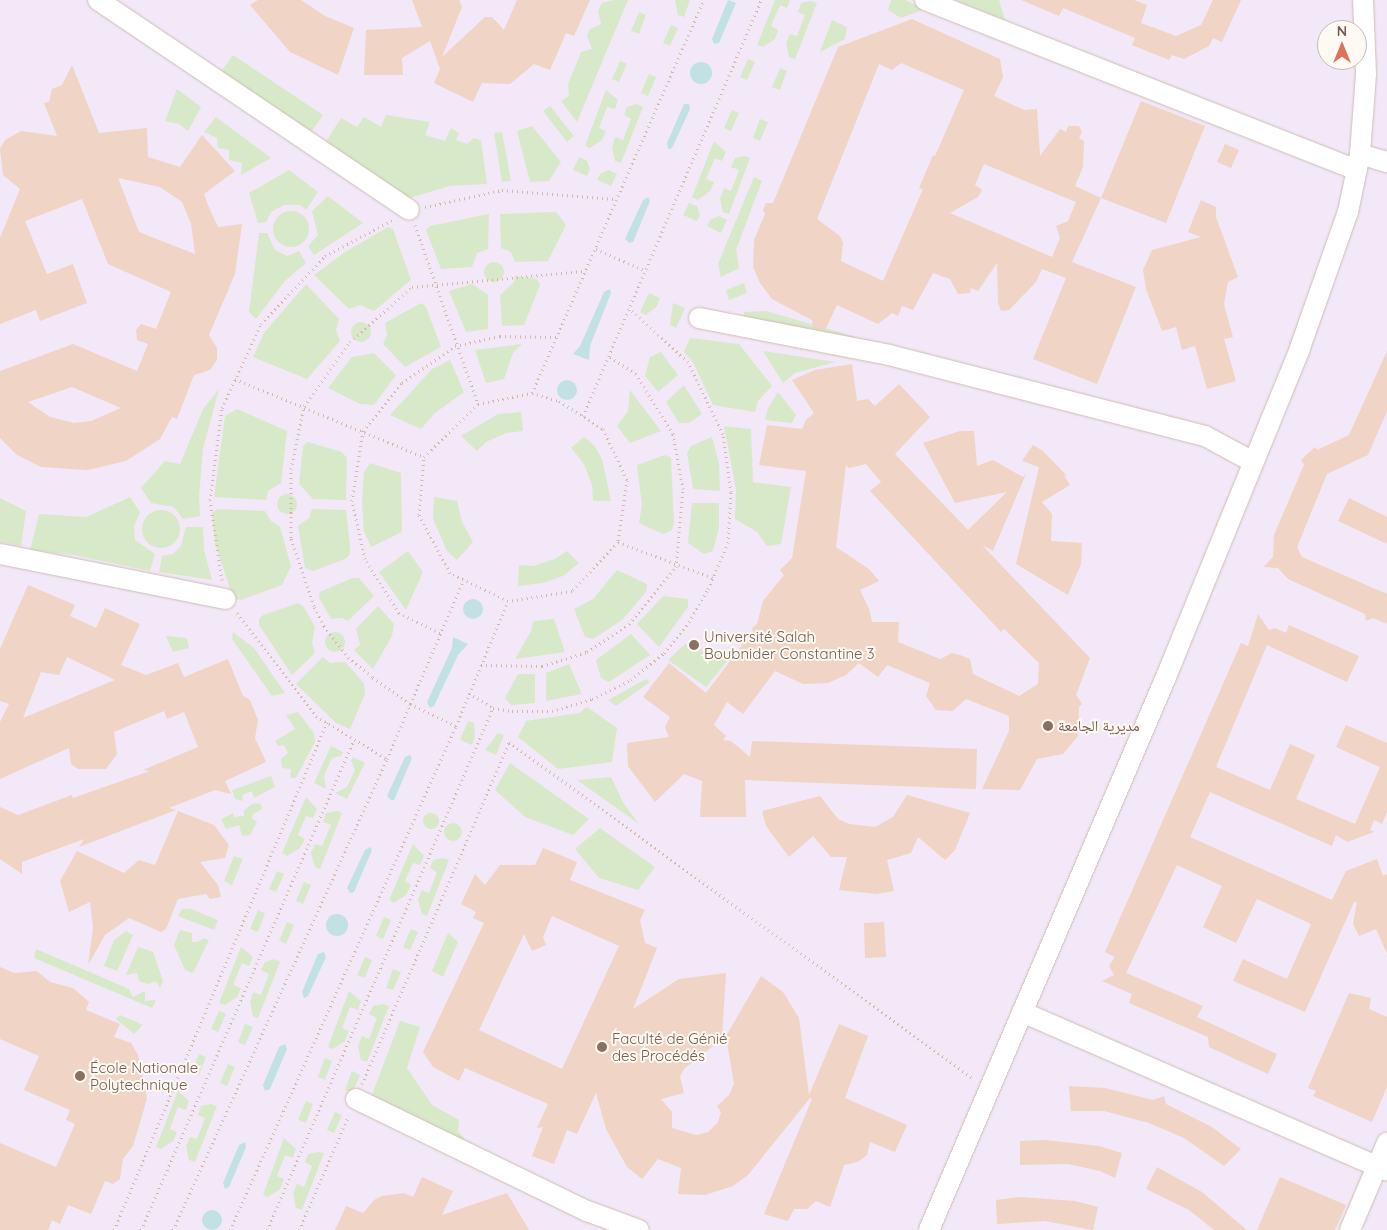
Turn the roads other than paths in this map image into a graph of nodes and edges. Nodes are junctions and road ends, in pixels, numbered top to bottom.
1 (98, 0) edge
2 (925, 0) edge
3 (1363, 0) edge
4 (1359, 162) junction
5 (1387, 162) edge
6 (409, 210) road end
7 (699, 318) dead end
8 (1253, 462) junction
9 (0, 554) edge
10 (226, 599) road end
11 (1022, 1012) junction
12 (356, 1099) road end
13 (1387, 1143) edge
14 (1382, 1169) edge
15 (640, 1230) edge
16 (929, 1230) edge
17 (1350, 1230) edge

1 - 6 street
2 - 4 street
3 - 4 street
4 - 5 street
4 - 8 street
7 - 8 street
8 - 11 street
9 - 10 street
11 - 14 street
11 - 16 street
12 - 15 street
13 - 14 street
14 - 17 street

